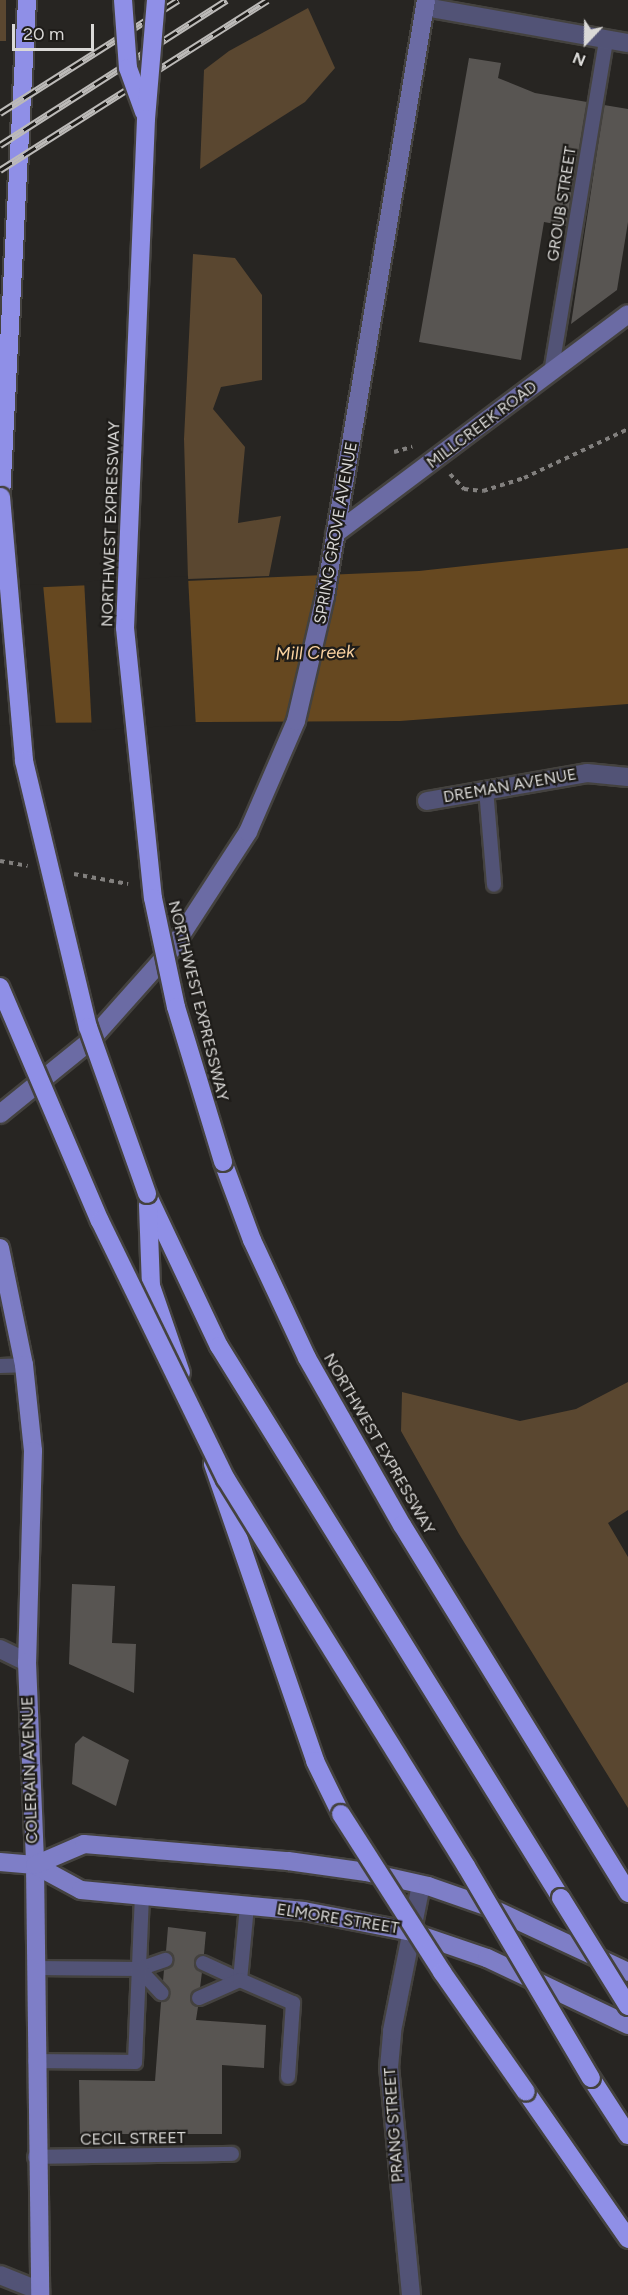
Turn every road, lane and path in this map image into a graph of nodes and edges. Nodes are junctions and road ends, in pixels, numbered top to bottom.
1 (27, 0) edge
2 (123, 0) edge
3 (156, 0) edge
4 (425, 4) edge
5 (606, 40) junction
6 (628, 43) edge
7 (146, 119) junction
8 (628, 314) edge
9 (551, 373) junction
10 (628, 429) edge
11 (447, 470) dead end
12 (1, 497) edge
13 (335, 534) junction
14 (628, 777) edge
15 (486, 789) junction
16 (427, 801) dead end
17 (0, 861) edge
18 (33, 867) dead end
19 (67, 873) dead end
20 (134, 885) dead end
21 (494, 885) dead end
22 (0, 987) edge
23 (0, 1114) edge
24 (147, 1194) junction
25 (0, 1248) edge
26 (24, 1365) junction
27 (0, 1366) edge
28 (0, 1649) edge
29 (27, 1662) junction
30 (0, 1862) edge
31 (35, 1865) junction
32 (421, 1885) junction
33 (628, 1893) edge
34 (142, 1896) junction
35 (247, 1906) junction
36 (411, 1932) junction
37 (165, 1960) dead end
38 (203, 1963) dead end
39 (35, 1968) junction
40 (139, 1969) junction
41 (628, 1972) edge
42 (240, 1980) junction
43 (161, 1993) dead end
44 (199, 1998) dead end
45 (628, 2006) edge
46 (628, 2025) edge
47 (35, 2061) junction
48 (288, 2077) dead end
49 (628, 2135) edge
50 (232, 2154) dead end
51 (35, 2157) junction
52 (628, 2239) edge
53 (0, 2275) edge
54 (40, 2293) edge
55 (411, 2295) edge

1 - 12 highway
2 - 7 highway, bridge
3 - 7 highway, NORTHWEST EXPRESSWAY, bridge
4 - 5 street
4 - 13 main road, SPRING GROVE AVENUE
5 - 6 street
5 - 9 lane, GROUB STREET
7 - 33 highway, NORTHWEST EXPRESSWAY, bridge
8 - 9 main road, MILLCREEK ROAD
9 - 13 main road, MILLCREEK ROAD
10 - 11 path
12 - 24 highway, bridge
13 - 23 main road, SPRING GROVE AVENUE
14 - 15 street, DREMAN AVENUE
15 - 16 street, DREMAN AVENUE
15 - 21 lane
17 - 18 path
19 - 20 path
22 - 49 highway, bridge
24 - 45 highway, bridge
24 - 52 highway, bridge
25 - 26 main road, COLERAIN AVENUE
26 - 27 lane
26 - 29 main road, COLERAIN AVENUE
28 - 29 street
29 - 31 main road, COLERAIN AVENUE
30 - 31 main road, ELMORE STREET
31 - 32 main road, ELMORE STREET
31 - 34 main road, ELMORE STREET
31 - 39 main road, COLERAIN AVENUE
32 - 36 street, PRANG STREET
32 - 41 main road, ELMORE STREET
34 - 35 main road, ELMORE STREET
34 - 40 lane
35 - 36 main road, ELMORE STREET
35 - 42 lane
36 - 46 main road, ELMORE STREET
36 - 55 street, PRANG STREET
37 - 40 lane
38 - 42 lane
39 - 40 lane
39 - 47 main road, COLERAIN AVENUE
40 - 43 lane
40 - 47 lane
42 - 44 lane
42 - 48 lane
47 - 51 main road, COLERAIN AVENUE
50 - 51 lane, CECIL STREET
51 - 54 main road, COLERAIN AVENUE
53 - 54 street

